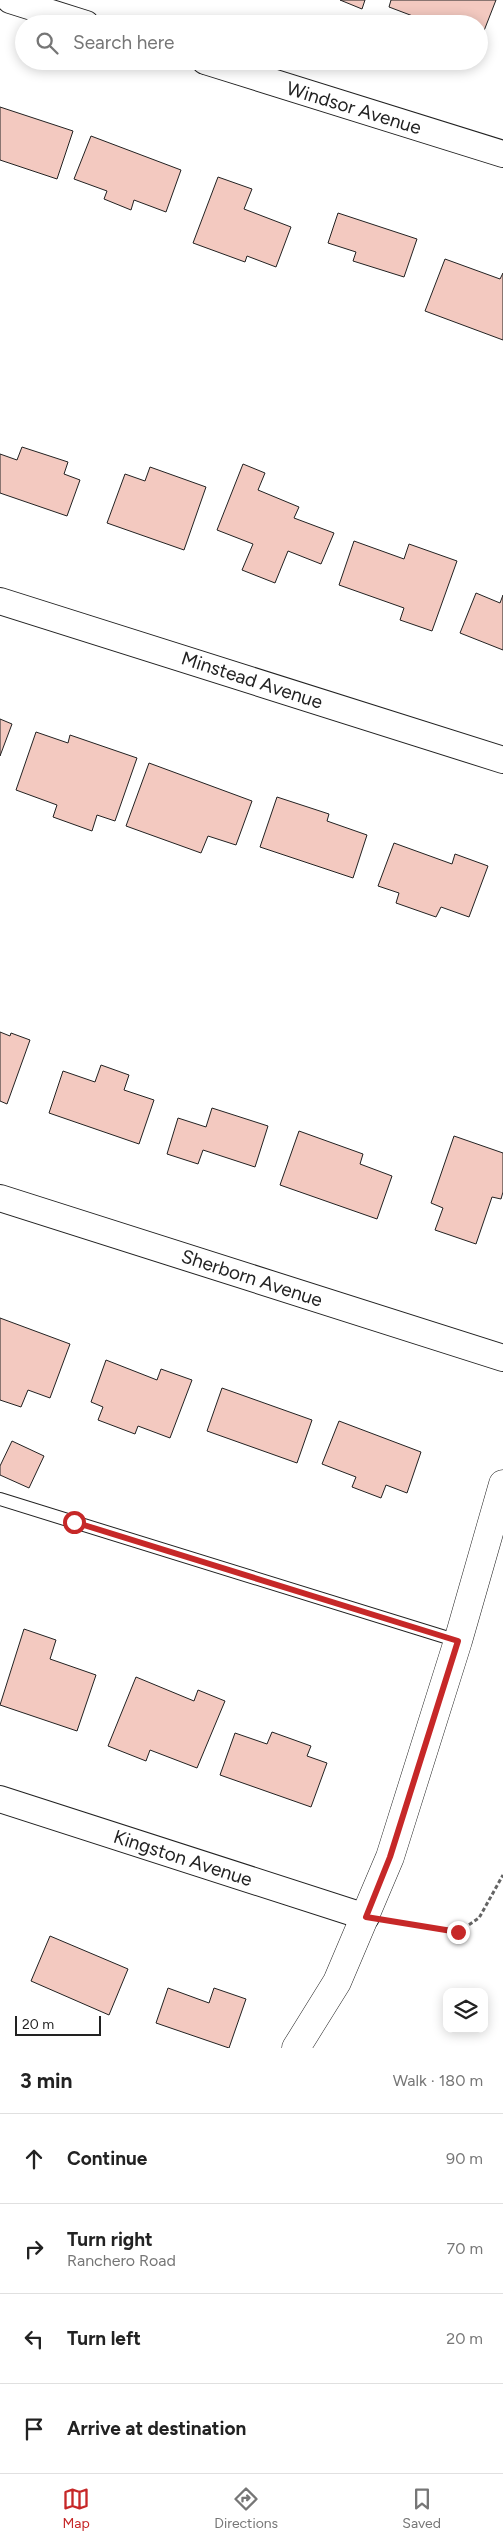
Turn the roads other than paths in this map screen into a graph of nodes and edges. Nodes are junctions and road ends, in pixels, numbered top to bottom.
1 (10, 0) edge
2 (58, 15) edge
3 (235, 70) edge
4 (503, 154) edge
5 (0, 601) edge
6 (503, 760) edge
7 (0, 1198) edge
8 (503, 1358) edge
9 (503, 1484) edge
10 (0, 1499) edge
11 (458, 1641) junction
12 (0, 1799) edge
13 (366, 1917) junction
14 (296, 2048) edge

1 - 2 street
3 - 4 street, Windsor Avenue
5 - 6 street, Minstead Avenue
7 - 8 street, Sherborn Avenue
9 - 11 main road
10 - 11 lane
11 - 13 main road
12 - 13 street, Kingston Avenue
13 - 14 main road

